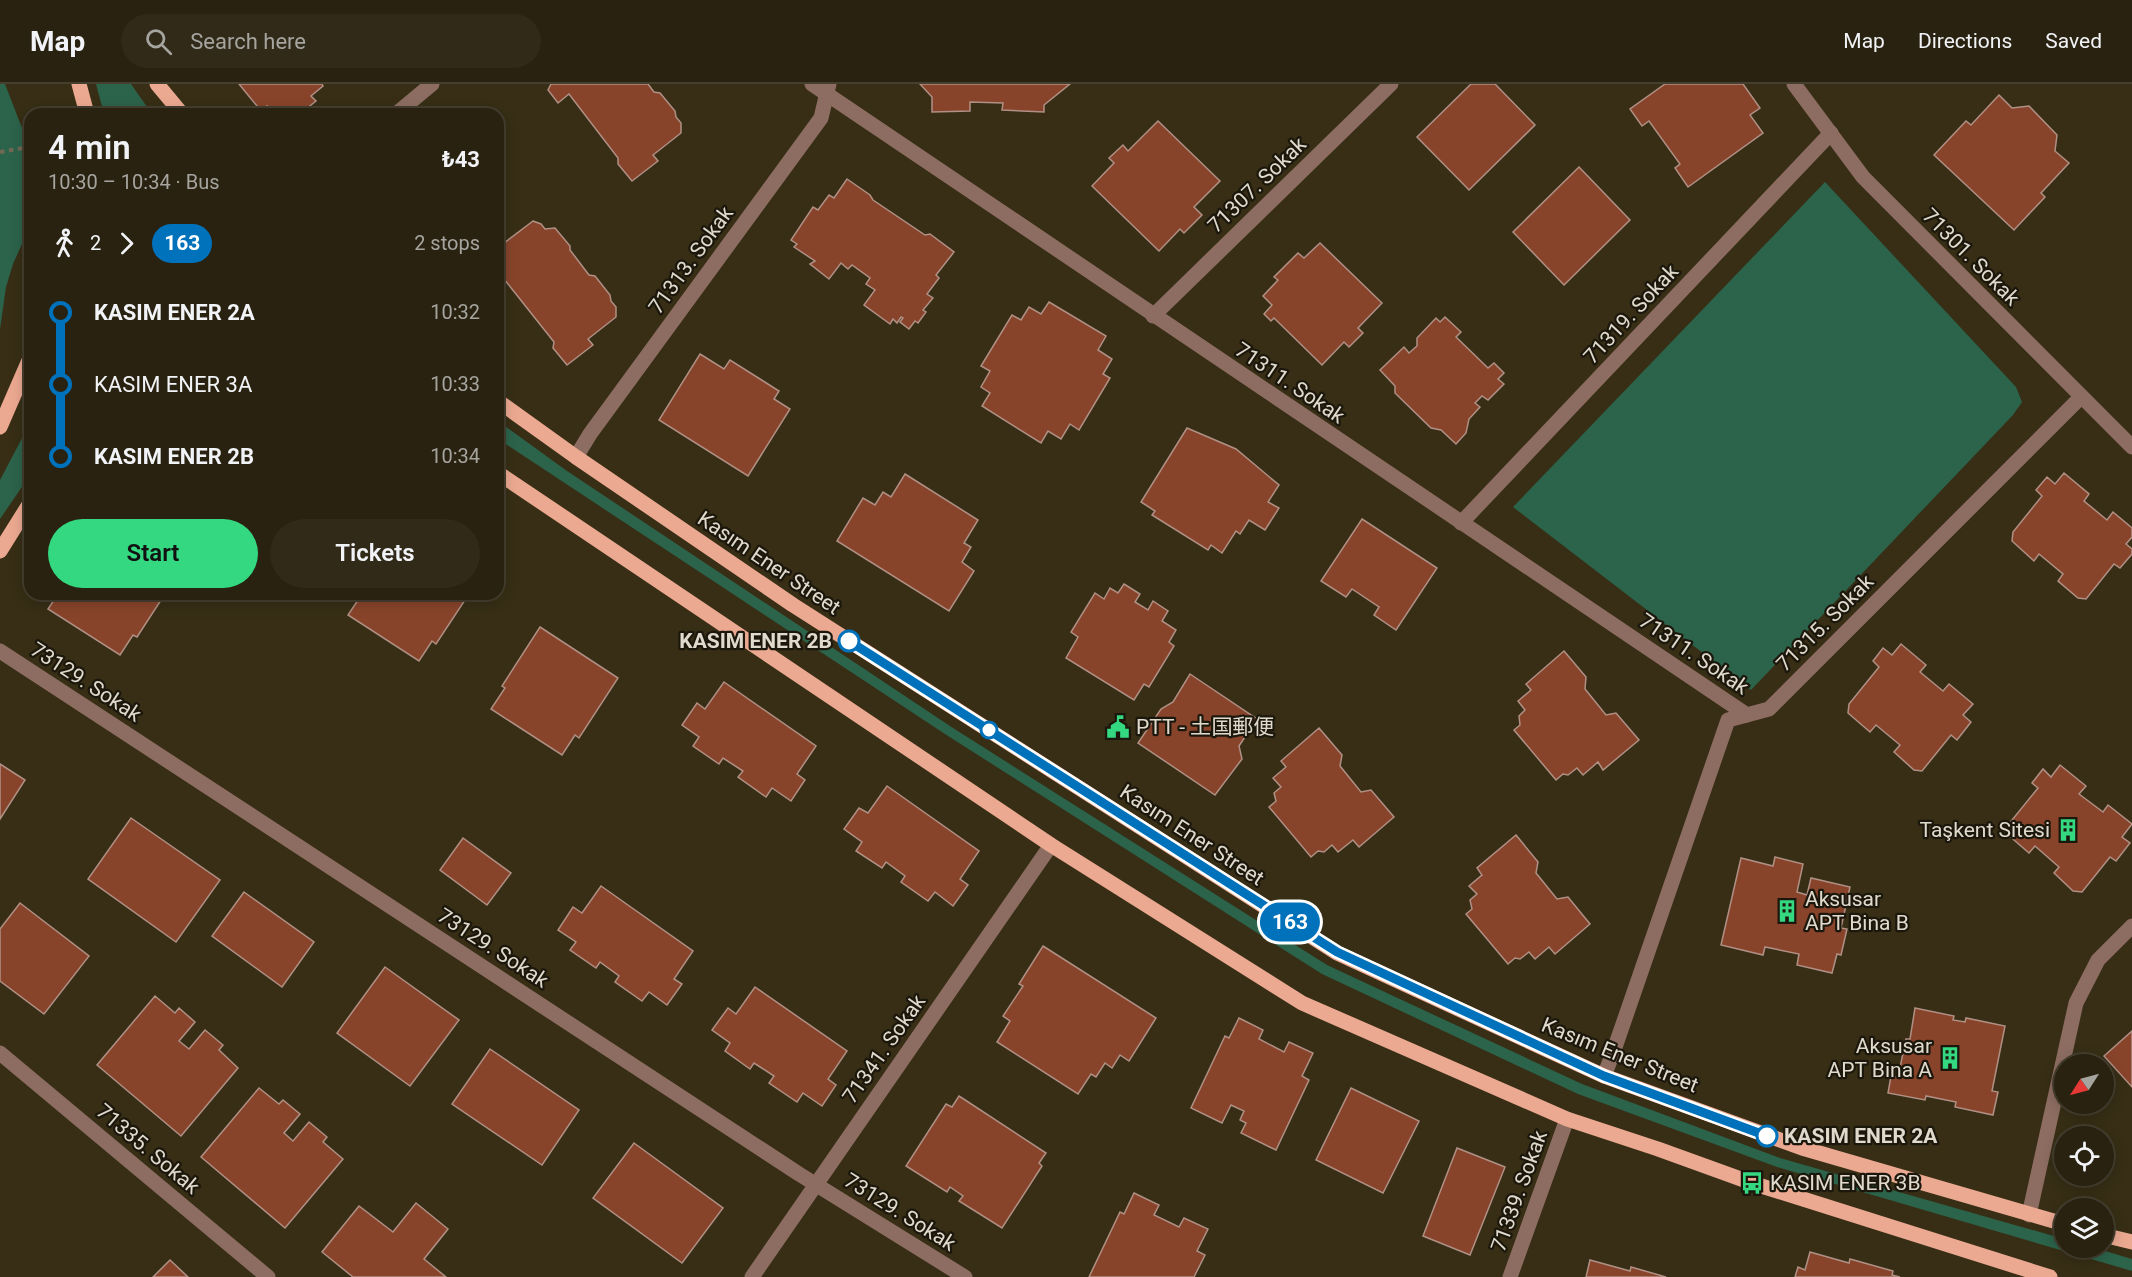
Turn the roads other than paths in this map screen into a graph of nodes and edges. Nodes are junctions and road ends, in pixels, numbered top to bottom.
1 (79, 84) edge
2 (157, 84) edge
3 (432, 84) edge
4 (812, 84) edge
5 (1390, 84) edge
6 (1794, 84) edge
7 (828, 90) edge
8 (85, 108) edge
9 (177, 108) edge
10 (403, 108) edge
11 (1831, 133) junction
12 (1153, 316) junction
13 (24, 372) edge
14 (2081, 397) junction
15 (504, 405) edge
16 (0, 427) edge
17 (2132, 447) edge
18 (576, 457) junction
19 (504, 477) edge
20 (24, 513) edge
21 (1461, 523) junction
22 (0, 552) edge
23 (0, 651) edge
24 (1747, 715) junction
25 (1052, 845) junction
26 (2132, 926) edge
27 (0, 1053) edge
28 (1604, 1076) junction
29 (1567, 1119) junction
30 (815, 1184) junction
31 (2029, 1215) junction
32 (2054, 1221) edge
33 (2114, 1238) edge
34 (2132, 1242) edge
35 (268, 1277) edge
36 (752, 1277) edge
37 (965, 1277) edge
38 (1510, 1277) edge
39 (2050, 1277) edge

1 - 8 main road
2 - 9 main road
3 - 10 street
4 - 7 street, 71311. Sokak
5 - 12 street, 71307. Sokak
6 - 11 street, 71301. Sokak
7 - 12 street, 71311. Sokak
7 - 18 street, 71313. Sokak
11 - 14 street, 71301. Sokak
11 - 21 street, 71319. Sokak
12 - 21 street, 71311. Sokak
13 - 16 main road
14 - 17 street, 71301. Sokak
14 - 24 street, 71315. Sokak
15 - 18 main road, Kasım Ener Street
18 - 28 main road, Kasım Ener Street
19 - 25 main road
20 - 22 main road
21 - 24 street, 71311. Sokak
23 - 30 street, 73129. Sokak
24 - 28 street, 71315. Sokak
25 - 29 main road
25 - 30 street, 71341. Sokak
26 - 31 street
27 - 35 street, 71335. Sokak
28 - 31 main road, Kasım Ener Street
29 - 38 street, 71339. Sokak
29 - 39 main road
30 - 36 street, 71341. Sokak
30 - 37 street, 73129. Sokak
31 - 32 main road, Kasım Ener Street
33 - 34 main road

